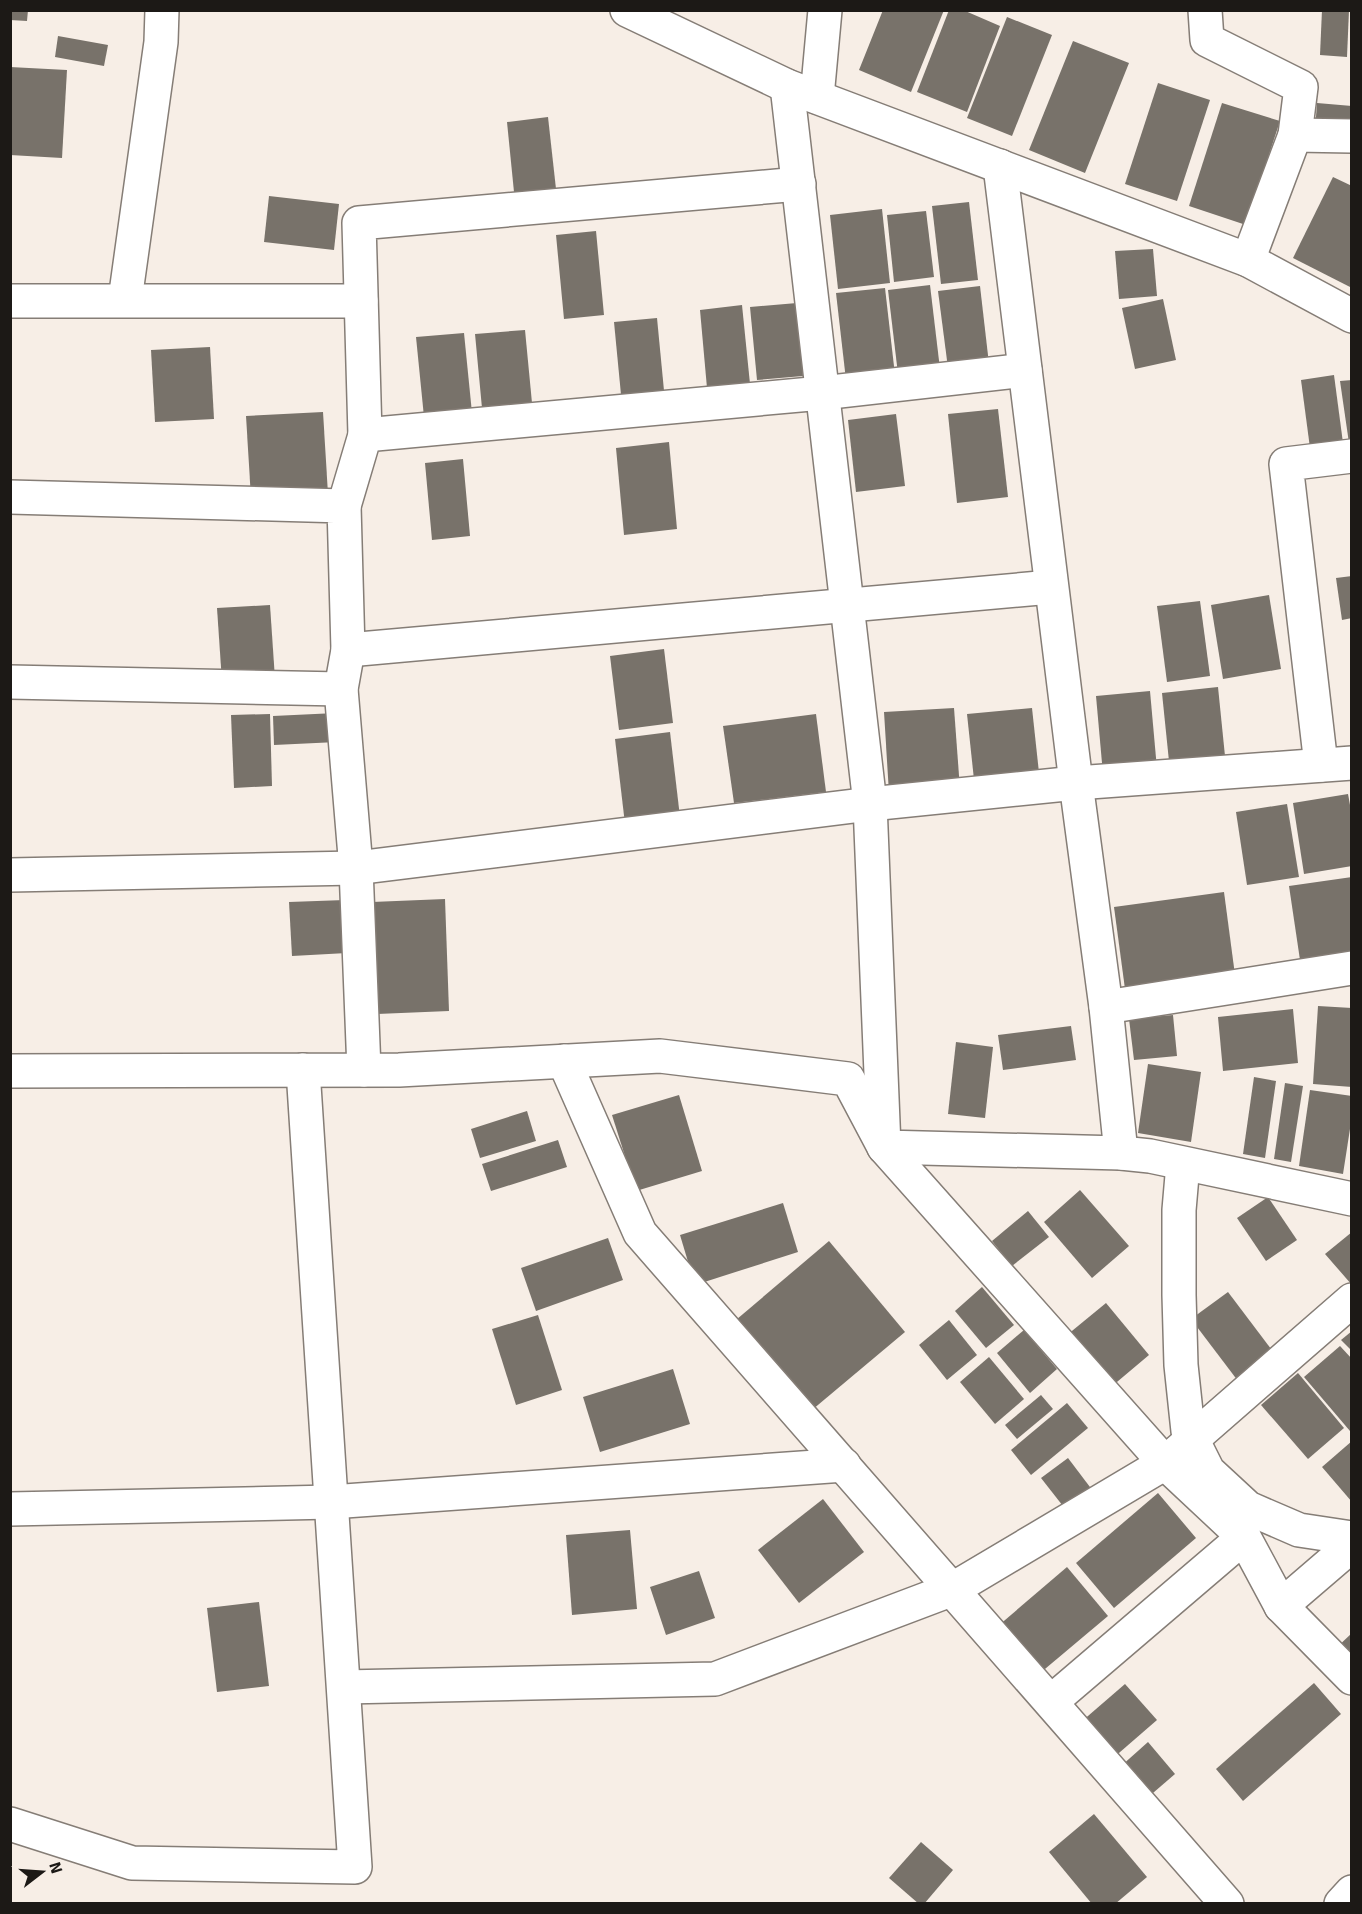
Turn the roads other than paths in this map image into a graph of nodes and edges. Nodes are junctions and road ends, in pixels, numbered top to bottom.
1 (162, 10) edge
2 (627, 10) edge
3 (825, 10) edge
4 (1205, 10) edge
5 (802, 91) junction
6 (1295, 135) junction
7 (1352, 136) edge
8 (1000, 166) junction
9 (799, 184) junction
10 (1248, 260) junction
11 (125, 300) junction
12 (10, 301) edge
13 (361, 301) junction
14 (1352, 316) edge
15 (1025, 370) junction
16 (822, 393) junction
17 (365, 435) junction
18 (1352, 456) edge
19 (10, 497) edge
20 (344, 506) junction
21 (1051, 587) junction
22 (847, 604) junction
23 (348, 650) junction
24 (10, 682) edge
25 (341, 689) junction
26 (1336, 764) edge
27 (1076, 783) junction
28 (870, 804) junction
29 (356, 868) junction
30 (10, 875) edge
31 (1352, 968) edge
32 (1106, 1007) junction
33 (10, 1058) edge
34 (564, 1061) junction
35 (303, 1070) junction
36 (364, 1070) junction
37 (11, 1071) edge
38 (884, 1147) junction
39 (1121, 1153) junction
40 (1183, 1164) junction
41 (1352, 1199) edge
42 (1352, 1300) edge
43 (1192, 1440) junction
44 (1165, 1463) junction
45 (844, 1465) junction
46 (331, 1503) junction
47 (10, 1509) edge
48 (1244, 1537) junction
49 (1352, 1538) edge
50 (1352, 1545) edge
51 (953, 1589) junction
52 (1281, 1606) junction
53 (1352, 1678) edge
54 (344, 1687) junction
55 (1052, 1701) junction
56 (10, 1824) edge
57 (1352, 1892) edge
58 (1227, 1904) edge
59 (1341, 1904) edge

1 - 11 street
2 - 5 street
3 - 5 street
4 - 6 street
5 - 8 street
5 - 9 street
6 - 7 street
6 - 10 street
8 - 10 street
8 - 15 street
9 - 13 street
9 - 16 street
10 - 14 street
11 - 12 street
11 - 13 street
13 - 17 street
15 - 16 street
15 - 21 street
16 - 17 street
16 - 22 street
17 - 20 street
18 - 26 street
19 - 20 street
20 - 23 street
21 - 22 street
21 - 27 street
22 - 23 street
22 - 28 street
23 - 25 street
24 - 25 street
25 - 29 street
26 - 27 street
27 - 28 street
27 - 32 street
28 - 29 street
28 - 38 street
29 - 30 street
29 - 36 street
31 - 32 street
32 - 39 street
33 - 37 street
34 - 36 street
34 - 38 street
34 - 45 street
35 - 36 street
35 - 37 street
35 - 46 street
38 - 39 street
38 - 44 street
39 - 40 street
40 - 41 street
40 - 43 street
42 - 43 street
43 - 44 street
43 - 49 street
44 - 48 street
44 - 51 street
45 - 46 street
45 - 51 street
46 - 47 street
46 - 54 street
48 - 52 street
48 - 55 street
50 - 52 street
51 - 54 street
51 - 55 street
52 - 53 street
54 - 56 street
55 - 58 street
57 - 59 street

